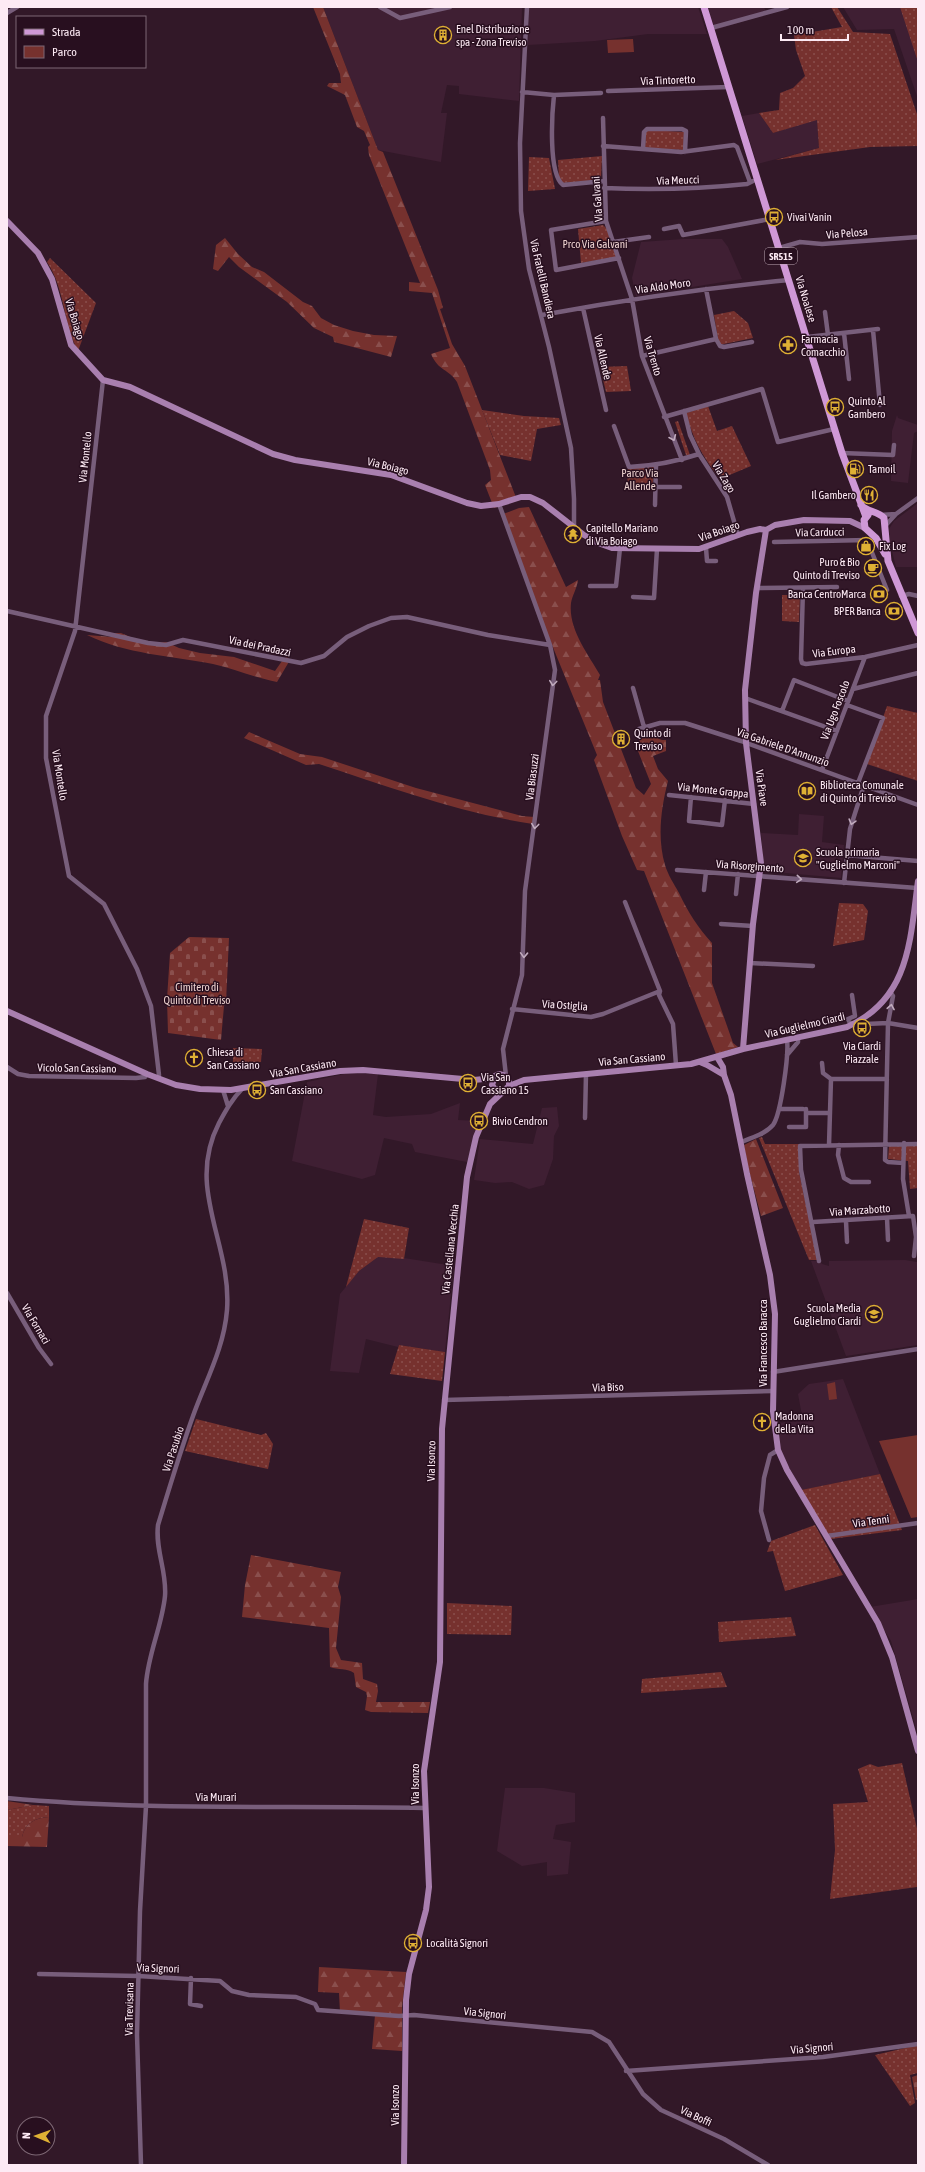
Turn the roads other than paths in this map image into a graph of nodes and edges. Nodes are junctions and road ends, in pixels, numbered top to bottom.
1 (17, 7) edge
2 (380, 7) edge
3 (450, 7) edge
4 (527, 7) edge
5 (704, 7) edge
6 (787, 7) edge
7 (7, 13) edge
8 (711, 28) junction
9 (729, 87) junction
10 (608, 91) dead end
11 (522, 92) junction
12 (601, 93) dead end
13 (554, 95) junction
14 (602, 118) dead end
15 (603, 146) junction
16 (643, 149) junction
17 (685, 152) junction
18 (758, 181) junction
19 (604, 182) junction
20 (750, 182) junction
21 (604, 188) junction
22 (770, 219) junction
23 (7, 221) edge
24 (606, 221) junction
25 (664, 229) dead end
26 (649, 237) dead end
27 (918, 237) edge
28 (613, 242) junction
29 (779, 248) junction
30 (619, 258) junction
31 (789, 280) junction
32 (706, 289) junction
33 (632, 299) junction
34 (583, 308) junction
35 (824, 312) dead end
36 (542, 315) junction
37 (844, 333) junction
38 (828, 335) junction
39 (807, 337) junction
40 (716, 339) junction
41 (752, 342) dead end
42 (642, 356) junction
43 (849, 379) dead end
44 (103, 380) junction
45 (880, 405) dead end
46 (606, 410) dead end
47 (684, 411) junction
48 (664, 417) junction
49 (614, 426) dead end
50 (834, 429) junction
51 (894, 445) dead end
52 (842, 453) junction
53 (698, 454) junction
54 (682, 460) junction
55 (656, 466) junction
56 (656, 487) junction
57 (680, 487) dead end
58 (918, 498) edge
59 (499, 504) junction
60 (655, 505) dead end
61 (861, 507) junction
62 (877, 514) junction
63 (896, 514) junction
64 (863, 518) junction
65 (850, 521) junction
66 (884, 527) junction
67 (574, 528) junction
68 (865, 528) junction
69 (766, 530) junction
70 (872, 534) junction
71 (738, 535) junction
72 (774, 542) dead end
73 (620, 548) junction
74 (706, 548) junction
75 (657, 549) junction
76 (716, 561) dead end
77 (888, 561) junction
78 (590, 586) dead end
79 (837, 586) dead end
80 (757, 588) junction
81 (803, 588) junction
82 (887, 590) dead end
83 (901, 596) junction
84 (918, 596) edge
85 (633, 597) dead end
86 (7, 611) edge
87 (75, 627) junction
88 (918, 634) edge
89 (550, 645) junction
90 (918, 645) edge
91 (865, 657) junction
92 (918, 673) edge
93 (634, 688) dead end
94 (853, 688) junction
95 (745, 698) junction
96 (847, 703) junction
97 (782, 712) junction
98 (644, 727) junction
99 (639, 730) dead end
100 (837, 731) junction
101 (746, 743) junction
102 (822, 770) junction
103 (858, 783) junction
104 (864, 785) junction
105 (669, 795) dead end
106 (691, 797) junction
107 (725, 800) junction
108 (754, 804) junction
109 (918, 806) edge
110 (846, 855) junction
111 (918, 861) edge
112 (677, 870) dead end
113 (706, 872) junction
114 (738, 874) junction
115 (760, 876) junction
116 (918, 881) edge
117 (844, 883) junction
118 (917, 888) junction
119 (704, 890) dead end
120 (736, 894) dead end
121 (625, 902) dead end
122 (721, 924) dead end
123 (753, 926) junction
124 (750, 963) junction
125 (813, 966) dead end
126 (660, 990) junction
127 (891, 993) junction
128 (852, 995) dead end
129 (512, 1009) junction
130 (7, 1011) edge
131 (862, 1020) junction
132 (888, 1023) junction
133 (851, 1025) junction
134 (918, 1028) edge
135 (798, 1038) junction
136 (787, 1040) junction
137 (743, 1049) junction
138 (729, 1054) junction
139 (788, 1055) junction
140 (717, 1057) junction
141 (503, 1059) junction
142 (700, 1062) junction
143 (822, 1063) dead end
144 (676, 1065) junction
145 (723, 1067) junction
146 (7, 1068) edge
147 (717, 1070) junction
148 (146, 1074) junction
149 (586, 1074) junction
150 (724, 1075) junction
151 (495, 1076) junction
152 (507, 1077) junction
153 (158, 1078) junction
154 (831, 1079) junction
155 (887, 1079) junction
156 (474, 1080) junction
157 (524, 1080) junction
158 (508, 1086) junction
159 (493, 1087) junction
160 (243, 1088) junction
161 (223, 1090) junction
162 (502, 1091) junction
163 (490, 1104) junction
164 (228, 1106) junction
165 (779, 1109) junction
166 (805, 1110) junction
167 (829, 1113) junction
168 (585, 1118) dead end
169 (789, 1127) dead end
170 (741, 1142) junction
171 (886, 1144) junction
172 (904, 1144) junction
173 (918, 1144) edge
174 (829, 1145) junction
175 (839, 1145) junction
176 (903, 1163) junction
177 (869, 1182) dead end
178 (909, 1216) junction
179 (887, 1218) junction
180 (846, 1221) junction
181 (813, 1222) junction
182 (888, 1240) dead end
183 (847, 1242) dead end
184 (914, 1256) dead end
185 (819, 1261) dead end
186 (7, 1293) edge
187 (918, 1349) edge
188 (51, 1364) dead end
189 (773, 1372) junction
190 (773, 1391) junction
191 (444, 1400) junction
192 (778, 1450) junction
193 (918, 1523) edge
194 (827, 1536) junction
195 (769, 1540) dead end
196 (918, 1750) edge
197 (7, 1798) edge
198 (146, 1806) junction
199 (425, 1808) junction
200 (39, 1974) dead end
201 (138, 1976) junction
202 (191, 1978) junction
203 (201, 2006) dead end
204 (405, 2015) junction
205 (918, 2044) edge
206 (626, 2071) junction
207 (141, 2165) edge
208 (404, 2165) edge
209 (768, 2165) edge

1 - 7 street
2 - 3 street
4 - 11 street, Via Fratelli Bandiera
5 - 8 main road, Via Noalese / SR515
6 - 8 street
8 - 9 main road, Via Noalese / SR515
9 - 10 street, Via Tintoretto
9 - 18 main road, Via Noalese / SR515
11 - 13 street
11 - 36 street, Via Fratelli Bandiera
12 - 13 street
13 - 19 street
14 - 15 street, Via Galvani
15 - 16 street
15 - 19 street, Via Galvani
16 - 17 street
16 - 17 street
17 - 20 street
18 - 20 street, Via Meucci
18 - 22 main road, Via Noalese / SR515
19 - 21 street, Via Galvani
20 - 21 street, Via Meucci
21 - 24 street, Via Galvani
22 - 25 street
22 - 29 main road, Via Noalese / SR515
23 - 44 main road, Via Boiago
24 - 28 street, Via Galvani
24 - 30 street
26 - 28 street
27 - 29 street, Via Pelosa
28 - 30 street, Via Galvani
29 - 31 main road, Via Noalese / SR515
30 - 33 street, Via Galvani
31 - 32 street, Via Aldo Moro
31 - 39 main road, Via Noalese / SR515
32 - 33 street, Via Aldo Moro
32 - 40 street
33 - 34 street, Via Aldo Moro
33 - 42 street, Via Trento
34 - 36 street, Via Aldo Moro
34 - 46 street, Via Allende
35 - 38 street
36 - 67 street, Via Fratelli Bandiera
37 - 38 street
37 - 43 street
37 - 45 street
38 - 39 street
39 - 50 main road, Via Noalese / SR515
40 - 41 street
40 - 42 street
42 - 48 street, Via Trento
44 - 59 main road, Via Boiago
44 - 87 street, Via Montello
47 - 48 street
47 - 50 street
47 - 53 street, Via Zago
48 -> 54 street, Via Trento
49 - 55 street
50 - 52 main road, Via Noalese / SR515
51 - 52 street
52 - 61 main road, Via Noalese / SR515
53 - 54 street
53 - 71 street, Via Zago
54 - 55 street
55 - 56 street
56 - 57 street
56 - 60 street
58 - 63 street
59 - 67 main road, Via Boiago
59 - 89 street, Via Biasuzzi
61 - 62 main road
61 - 64 main road
62 - 63 street
62 - 64 main road
62 - 66 main road
63 - 66 street
64 - 65 main road, Via Boiago
64 - 68 main road
65 - 68 main road, Via Boiago
65 - 69 main road, Via Boiago
66 - 70 main road
66 - 77 main road
67 - 73 main road, Via Boiago
68 - 70 main road
69 - 71 main road, Via Boiago
69 - 80 main road, Via Piave
70 - 77 main road
71 - 74 main road, Via Boiago
72 - 82 street, Via Carducci
73 - 75 main road, Via Boiago
73 - 78 street
74 - 75 main road, Via Boiago
74 - 76 street
75 - 85 street
77 - 83 main road
79 - 81 street
80 - 81 street
80 - 95 main road, Via Piave
81 - 91 street, Via Europa
83 - 84 street
83 - 88 main road
86 - 87 street, Via dei Pradazzi
87 - 89 street, Via dei Pradazzi
87 - 153 street, Via Montello
89 -> 129 street, Via Biasuzzi
90 - 91 street, Via Europa
91 - 94 street, Via Ugo Foscolo
92 - 94 street
93 - 98 street
94 - 96 street, Via Ugo Foscolo
95 - 97 street
95 - 101 main road, Via Piave
96 - 97 street
96 - 100 street, Via Ugo Foscolo
96 - 103 street
97 - 100 street
98 - 99 street, Via Gabriele D'Annunzio
98 - 101 street, Via Gabriele D'Annunzio
100 - 102 street, Via Ugo Foscolo
101 - 102 street, Via Gabriele D'Annunzio
101 - 108 main road, Via Piave
102 - 103 street, Via Gabriele D'Annunzio
103 - 104 street, Via Gabriele D'Annunzio
104 - 109 street, Via Gabriele D'Annunzio
104 -> 110 street
105 - 106 street, Via Monte Grappa
106 - 107 street, Via Monte Grappa
106 - 107 street
107 - 108 street, Via Monte Grappa
108 - 115 main road, Via Piave
110 - 111 street
110 - 117 street
112 - 113 street, Via Risorgimento
113 - 114 street, Via Risorgimento
113 - 119 street
114 - 115 street, Via Risorgimento
114 - 120 street
115 -> 117 street, Via Risorgimento
115 - 123 main road, Via Piave
116 - 118 main road, Via Guglielmo Ciardi
117 - 118 street, Via Risorgimento
118 - 127 main road, Via Guglielmo Ciardi
121 - 126 street
122 - 123 street
123 - 124 main road, Via Piave
124 - 125 street
124 - 137 main road, Via Piave
126 - 129 street, Via Ostiglia
126 - 144 street
127 - 131 main road, Via Guglielmo Ciardi
132 -> 127 street
128 - 133 street
129 - 141 street, Via Biasuzzi
130 - 148 main road, Via San Cassiano
131 - 132 street
131 - 133 main road, Via Guglielmo Ciardi
132 - 134 street
132 - 155 street
133 - 135 main road, Via Guglielmo Ciardi
135 - 136 main road, Via Guglielmo Ciardi
135 - 139 street
136 - 137 main road, Via Guglielmo Ciardi
136 - 139 street
137 - 138 main road, Via Guglielmo Ciardi
138 - 140 main road, Via Guglielmo Ciardi
138 - 145 main road
139 - 165 street
140 - 142 main road, Via San Cassiano
140 - 145 main road, Via Francesco Baracca
140 - 147 main road
141 - 151 street, Via Biasuzzi
141 - 152 street, Via Biasuzzi
142 - 144 main road, Via San Cassiano
142 - 147 main road
143 - 154 street
144 - 149 main road, Via San Cassiano
145 - 150 main road, Via Francesco Baracca
146 - 148 street, Vicolo San Cassiano
147 - 150 main road
148 - 153 main road, Via San Cassiano
149 - 157 main road, Via San Cassiano
149 - 168 street
150 - 170 main road, Via Francesco Baracca
151 - 152 main road, Via San Cassiano
151 - 156 main road, Via San Cassiano
151 - 159 main road, Via Castellana Vecchia
152 - 157 main road, Via San Cassiano
152 - 158 main road
153 - 161 main road, Via San Cassiano
154 - 155 street
154 - 167 street
155 - 171 street
156 - 159 main road, Via San Cassiano
156 - 160 main road, Via San Cassiano
157 - 158 main road, Via San Cassiano
158 - 162 main road, Via San Cassiano
159 - 162 main road, Via San Cassiano
159 - 163 main road, Via Castellana Vecchia
160 - 161 main road, Via San Cassiano
160 - 164 street, Via Pasubio
161 - 164 street
162 - 163 main road, Via Castellana Vecchia
163 - 191 main road, Via Castellana Vecchia
164 - 198 street, Via Pasubio
165 - 166 street
165 - 170 street
166 - 167 street
166 - 169 street
167 - 174 street
170 - 189 main road, Via Francesco Baracca
171 - 172 street
171 - 175 street
171 - 176 street
172 - 173 street
172 - 176 street
174 - 175 street
174 - 181 street
175 - 177 street
176 - 178 street
178 - 179 street, Via Marzabotto
178 - 184 street
179 - 180 street, Via Marzabotto
179 - 182 street
180 - 181 street, Via Marzabotto
180 - 183 street
181 - 185 street
186 - 188 street, Via Fornaci
187 - 189 street
189 - 190 main road, Via Francesco Baracca
190 - 191 street, Via Biso
190 - 192 main road, Via Francesco Baracca
191 - 199 main road, Via Isonzo
192 - 194 main road, Via Francesco Baracca
192 - 195 street
193 - 194 street, Via Tenni
194 - 196 main road, Via Francesco Baracca
197 - 198 street, Via Murari
198 - 199 street, Via Murari
198 - 201 street, Via Trevisana
199 - 204 main road, Via Isonzo
200 - 201 street, Via Signori
201 - 202 street, Via Signori
201 - 207 street, Via Trevisana
202 - 203 street
202 - 204 street, Via Signori
204 - 206 street, Via Signori
204 - 208 main road, Via Isonzo
205 - 206 street, Via Signori
206 - 209 street, Via Boffi

